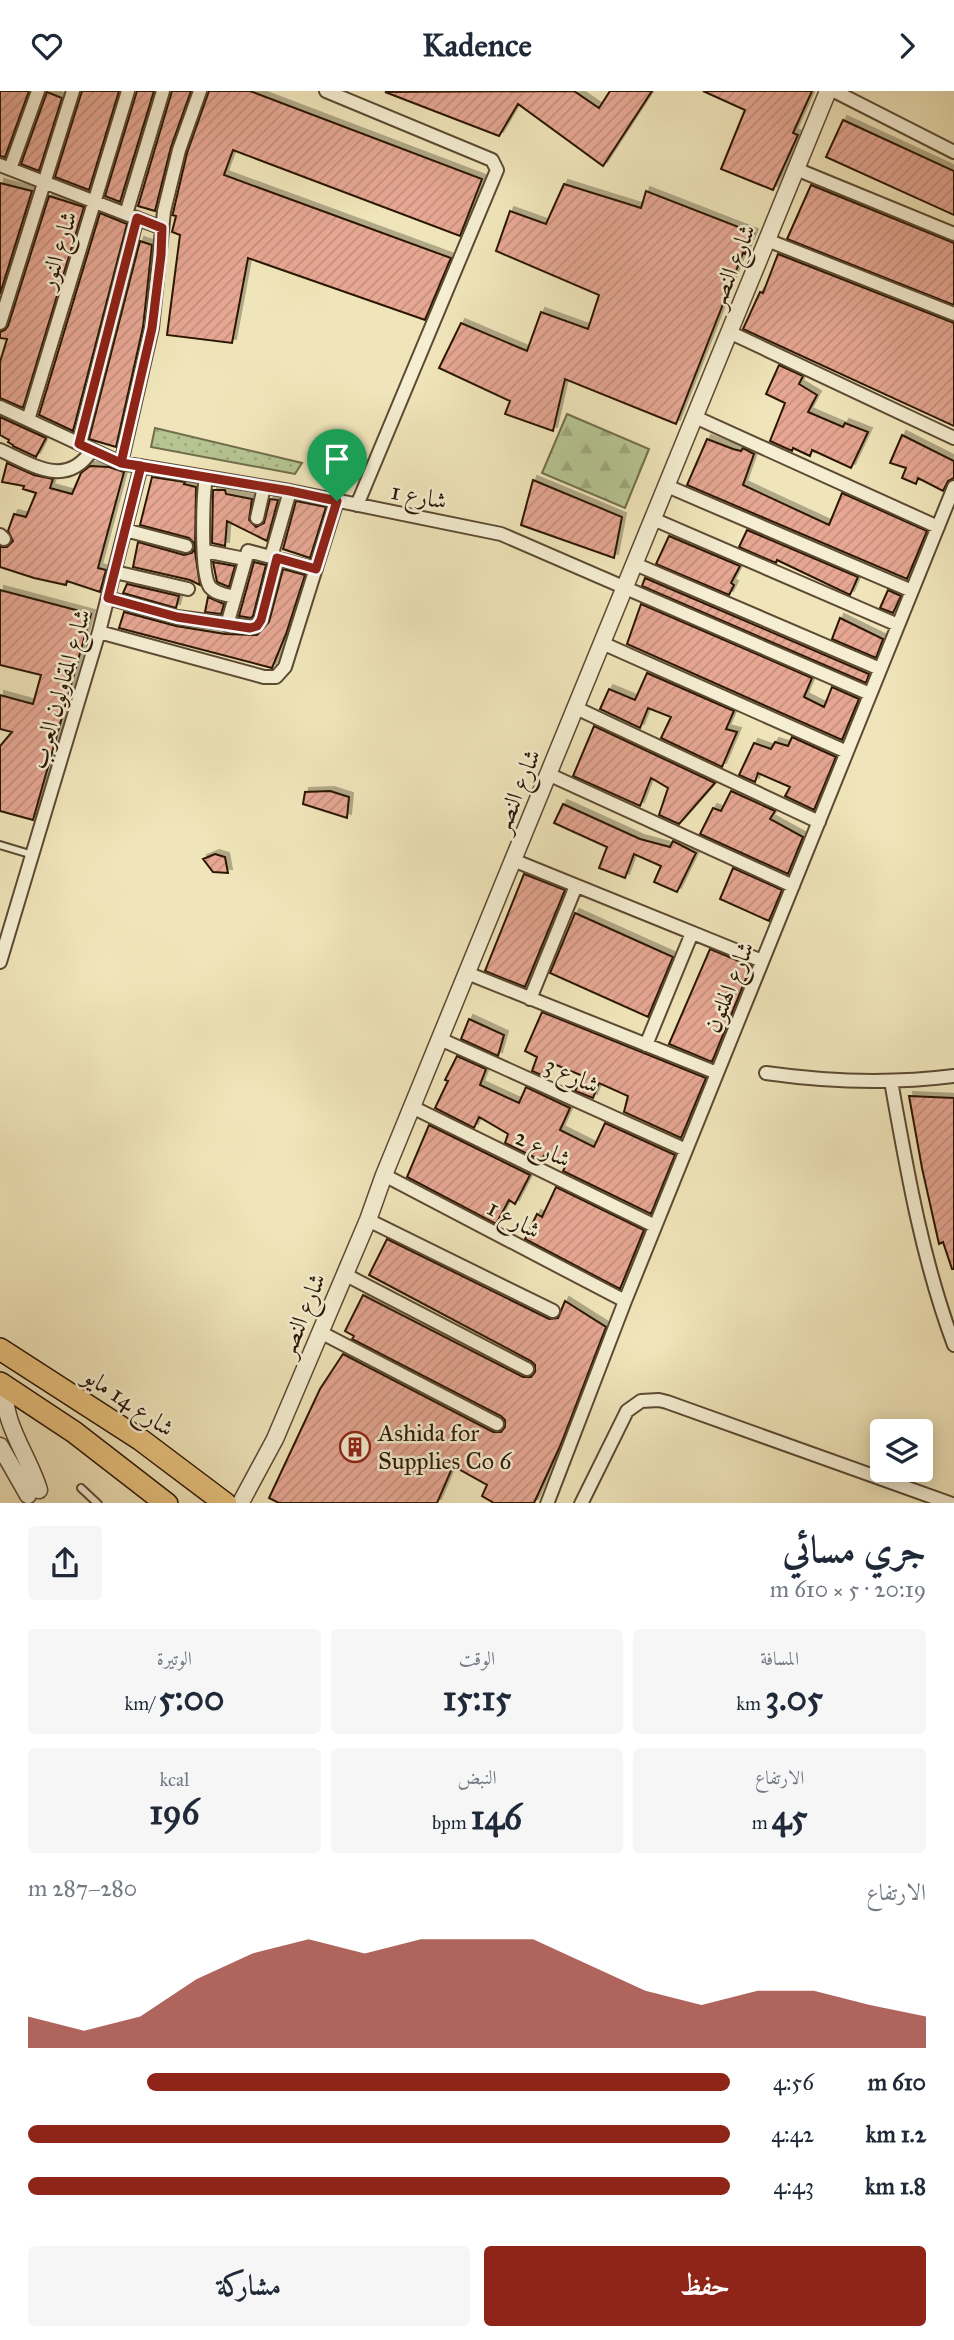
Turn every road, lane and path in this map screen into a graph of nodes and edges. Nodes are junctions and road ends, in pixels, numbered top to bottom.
1 (38, 91) edge
2 (73, 91) edge
3 (128, 91) edge
4 (163, 91) edge
5 (200, 91) edge
6 (326, 91) edge
7 (828, 91) edge
8 (834, 91) edge
9 (954, 152) edge
10 (5, 167) edge
11 (796, 169) junction
12 (43, 182) junction
13 (95, 202) junction
14 (132, 216) junction
15 (162, 228) junction
16 (954, 234) edge
17 (767, 240) junction
18 (954, 314) edge
19 (0, 323) edge
20 (729, 332) junction
21 (0, 407) edge
22 (695, 417) junction
23 (28, 420) junction
24 (954, 438) edge
25 (79, 444) junction
26 (0, 450) edge
27 (92, 450) junction
28 (121, 463) junction
29 (141, 466) junction
30 (206, 477) junction
31 (667, 486) junction
32 (264, 487) junction
33 (954, 487) edge
34 (290, 491) junction
35 (337, 501) junction
36 (357, 505) junction
37 (257, 518) dead end
38 (653, 519) junction
39 (938, 527) junction
40 (125, 530) junction
41 (186, 546) dead end
42 (205, 551) junction
43 (274, 558) junction
44 (245, 559) junction
45 (635, 564) junction
46 (316, 569) junction
47 (115, 572) junction
48 (625, 588) junction
49 (188, 589) dead end
50 (912, 591) junction
51 (235, 597) junction
52 (108, 598) junction
53 (227, 625) junction
54 (898, 625) junction
55 (99, 632) junction
56 (602, 643) junction
57 (880, 670) junction
58 (870, 694) junction
59 (576, 708) junction
60 (847, 752) junction
61 (548, 774) junction
62 (819, 822) junction
63 (0, 845) edge
64 (33, 855) junction
65 (513, 860) junction
66 (576, 885) junction
67 (793, 885) junction
68 (692, 933) junction
69 (762, 961) junction
70 (0, 962) edge
71 (467, 974) junction
72 (530, 999) junction
73 (440, 1039) junction
74 (646, 1045) junction
75 (717, 1073) junction
76 (766, 1073) dead end
77 (954, 1076) edge
78 (891, 1081) junction
79 (412, 1107) junction
80 (686, 1150) junction
81 (384, 1175) junction
82 (368, 1220) junction
83 (655, 1226) junction
84 (344, 1274) junction
85 (625, 1301) junction
86 (553, 1311) dead end
87 (320, 1332) junction
88 (954, 1345) edge
89 (0, 1349) edge
90 (527, 1369) dead end
91 (3, 1385) edge
92 (497, 1425) dead end
93 (0, 1446) edge
94 (81, 1488) dead end
95 (36, 1499) edge
96 (98, 1503) edge
97 (167, 1503) edge
98 (226, 1503) edge
99 (240, 1503) edge
100 (547, 1503) edge
101 (582, 1503) edge
102 (952, 1503) edge

1 - 10 street
2 - 12 street
3 - 13 street, شارع النور
4 - 14 street
5 - 15 street
6 - 36 street
7 - 11 street, شارع النصر
8 - 9 street
10 - 12 street
11 - 16 street
11 - 17 street, شارع النصر
12 - 13 street
12 - 19 street
13 - 14 street
13 - 23 street, شارع النور
14 - 15 street
14 - 25 street
15 - 28 street
17 - 18 street
17 - 20 street, شارع النصر
20 - 22 street, شارع النصر
20 - 24 street
21 - 23 street, شارع 1
22 - 31 street, شارع النصر
22 - 39 street
23 - 25 street, شارع 1
25 - 27 street, شارع 1
26 - 27 street
27 - 28 street, شارع 1
28 - 29 street, شارع 1
29 - 30 street, شارع 1
29 - 40 street, شارع المقاولون العرب
30 - 32 street, شارع 1
30 - 42 street
31 - 38 street, شارع النصر
31 - 50 street
32 - 34 street, شارع 1
32 - 37 street
33 - 39 street, شارع الهلتون
34 - 35 street, شارع 1
34 - 43 street
35 - 36 street, شارع 1
35 - 46 street
36 - 48 street, شارع 1
38 - 45 street, شارع النصر
38 - 54 street
39 - 50 street, شارع الهلتون
40 - 41 street
40 - 47 street, شارع المقاولون العرب
42 - 44 street
42 - 51 street
43 - 44 street
43 - 46 street
43 - 53 street
44 - 51 street
45 - 48 street, شارع النصر
45 - 57 street
46 - 55 street
47 - 49 street
47 - 52 street, شارع المقاولون العرب
48 - 56 street, شارع النصر
48 - 58 street, شارع 1
50 - 54 street, شارع الهلتون
51 - 53 street
52 - 53 street
52 - 55 street, شارع المقاولون العرب
54 - 57 street, شارع الهلتون
55 - 64 street, شارع المقاولون العرب
56 - 59 street, شارع النصر
56 - 60 street
57 - 58 street, شارع الهلتون
58 - 60 street, شارع الهلتون
59 - 61 street, شارع النصر
59 - 62 street
60 - 62 street, شارع الهلتون
61 - 65 street, شارع النصر
61 - 67 street
62 - 67 street, شارع الهلتون
63 - 64 lane
64 - 70 street, شارع المقاولون العرب
65 - 66 street
65 - 71 street, شارع النصر
66 - 68 street
66 - 72 street
67 - 69 street, شارع الهلتون
68 - 69 street
68 - 74 street
69 - 75 street, شارع الهلتون
71 - 72 street
71 - 73 street, شارع النصر
72 - 74 street
73 - 79 street, شارع النصر
73 - 80 street, شارع 3
74 - 75 street
75 - 80 street, شارع الهلتون
76 - 78 street
77 - 78 street
78 - 88 street
79 - 81 street, شارع النصر
79 - 83 street, شارع 2
80 - 83 street, شارع الهلتون
81 - 82 street, شارع النصر
81 - 85 street, شارع 1
82 - 84 street, شارع النصر
82 - 86 street
83 - 85 street, شارع الهلتون
84 - 87 street, شارع النصر
84 - 90 street
85 - 100 street, شارع الهلتون
87 - 92 street
87 - 99 street, شارع النصر
89 - 98 main road, شارع 14 مايو
91 - 95 street
91 - 97 main road
93 - 95 street
94 - 96 lane
101 - 102 street

